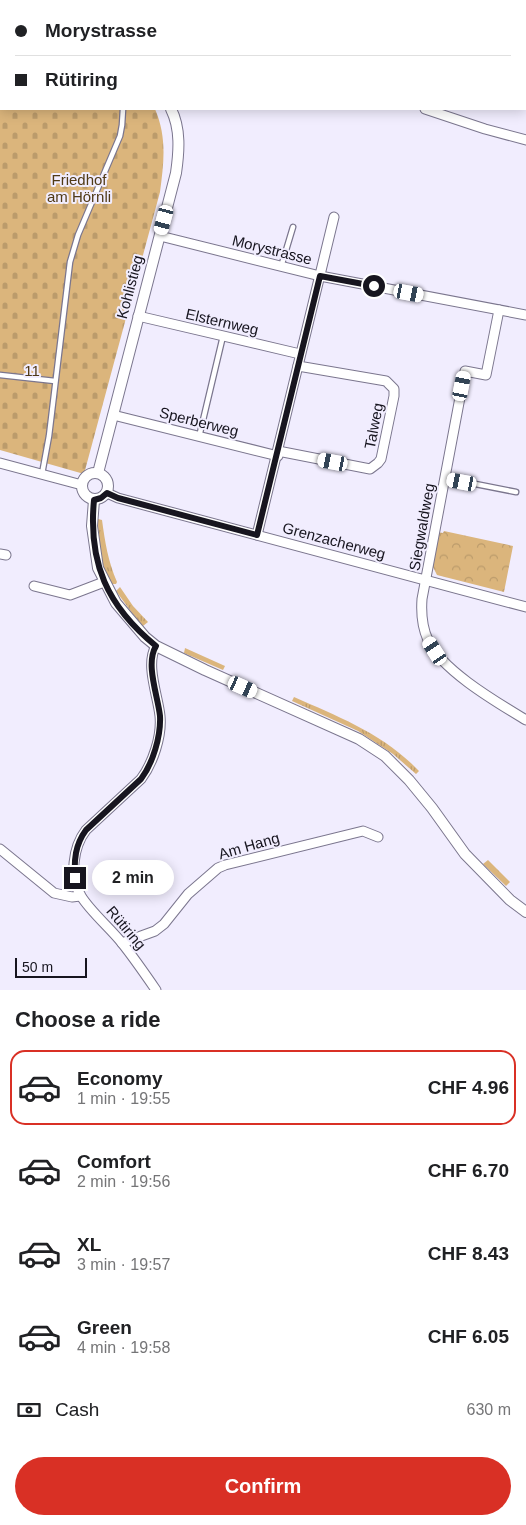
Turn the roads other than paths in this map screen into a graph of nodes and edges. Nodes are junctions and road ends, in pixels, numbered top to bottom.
1 (123, 110) edge
2 (171, 110) edge
3 (428, 110) edge
4 (526, 140) edge
5 (334, 217) dead end
6 (293, 227) dead end
7 (160, 236) junction
8 (281, 267) junction
9 (320, 276) junction
10 (499, 310) junction
11 (526, 315) edge
12 (138, 316) junction
13 (223, 336) junction
14 (300, 354) junction
15 (298, 366) junction
16 (0, 375) edge
17 (55, 381) junction
18 (113, 415) junction
19 (199, 437) junction
20 (278, 453) junction
21 (0, 463) edge
22 (98, 473) junction
23 (42, 474) junction
24 (445, 478) junction
25 (82, 485) junction
26 (516, 492) dead end
27 (107, 493) junction
28 (94, 500) junction
29 (257, 535) junction
30 (426, 580) junction
31 (104, 582) junction
32 (34, 586) dead end
33 (526, 607) edge
34 (156, 646) junction
35 (526, 720) edge
36 (378, 837) dead end
37 (0, 848) edge
38 (80, 896) junction
39 (526, 912) edge
40 (122, 943) junction
41 (156, 990) edge

1 - 17 lane
2 - 7 street, Kohlistieg
3 - 4 street
5 - 9 street
6 - 8 lane
7 - 8 street, Morystrasse
7 - 12 street, Kohlistieg
8 - 9 street, Morystrasse
9 - 10 street, Morystrasse
9 - 14 street
10 - 11 street, Morystrasse
10 - 24 street, Siegwaldweg
12 - 13 street, Elsternweg
12 - 18 street, Kohlistieg
13 - 14 street, Elsternweg
13 - 19 lane
14 - 15 street
15 - 20 street
15 - 20 street, Talweg
16 - 17 lane
17 - 23 lane
18 - 19 street, Sperberweg
18 - 22 street, Kohlistieg
19 - 20 street, Sperberweg
20 - 29 street
21 - 23 street
22 - 25 street
22 - 27 street
23 - 25 street
24 - 26 lane, Siegwaldweg
24 - 30 street, Siegwaldweg
25 - 28 street
27 - 28 street
27 - 29 street, Grenzacherweg
28 - 31 street
29 - 30 street, Grenzacherweg
30 - 33 street, Grenzacherweg
30 - 35 street, Siegwaldweg
31 - 32 street
31 - 34 street
34 - 38 street, Rütiring
34 - 39 street
36 - 40 street, Am Hang
37 - 38 street
38 - 40 street, Rütiring
40 - 41 street, Rütiring

